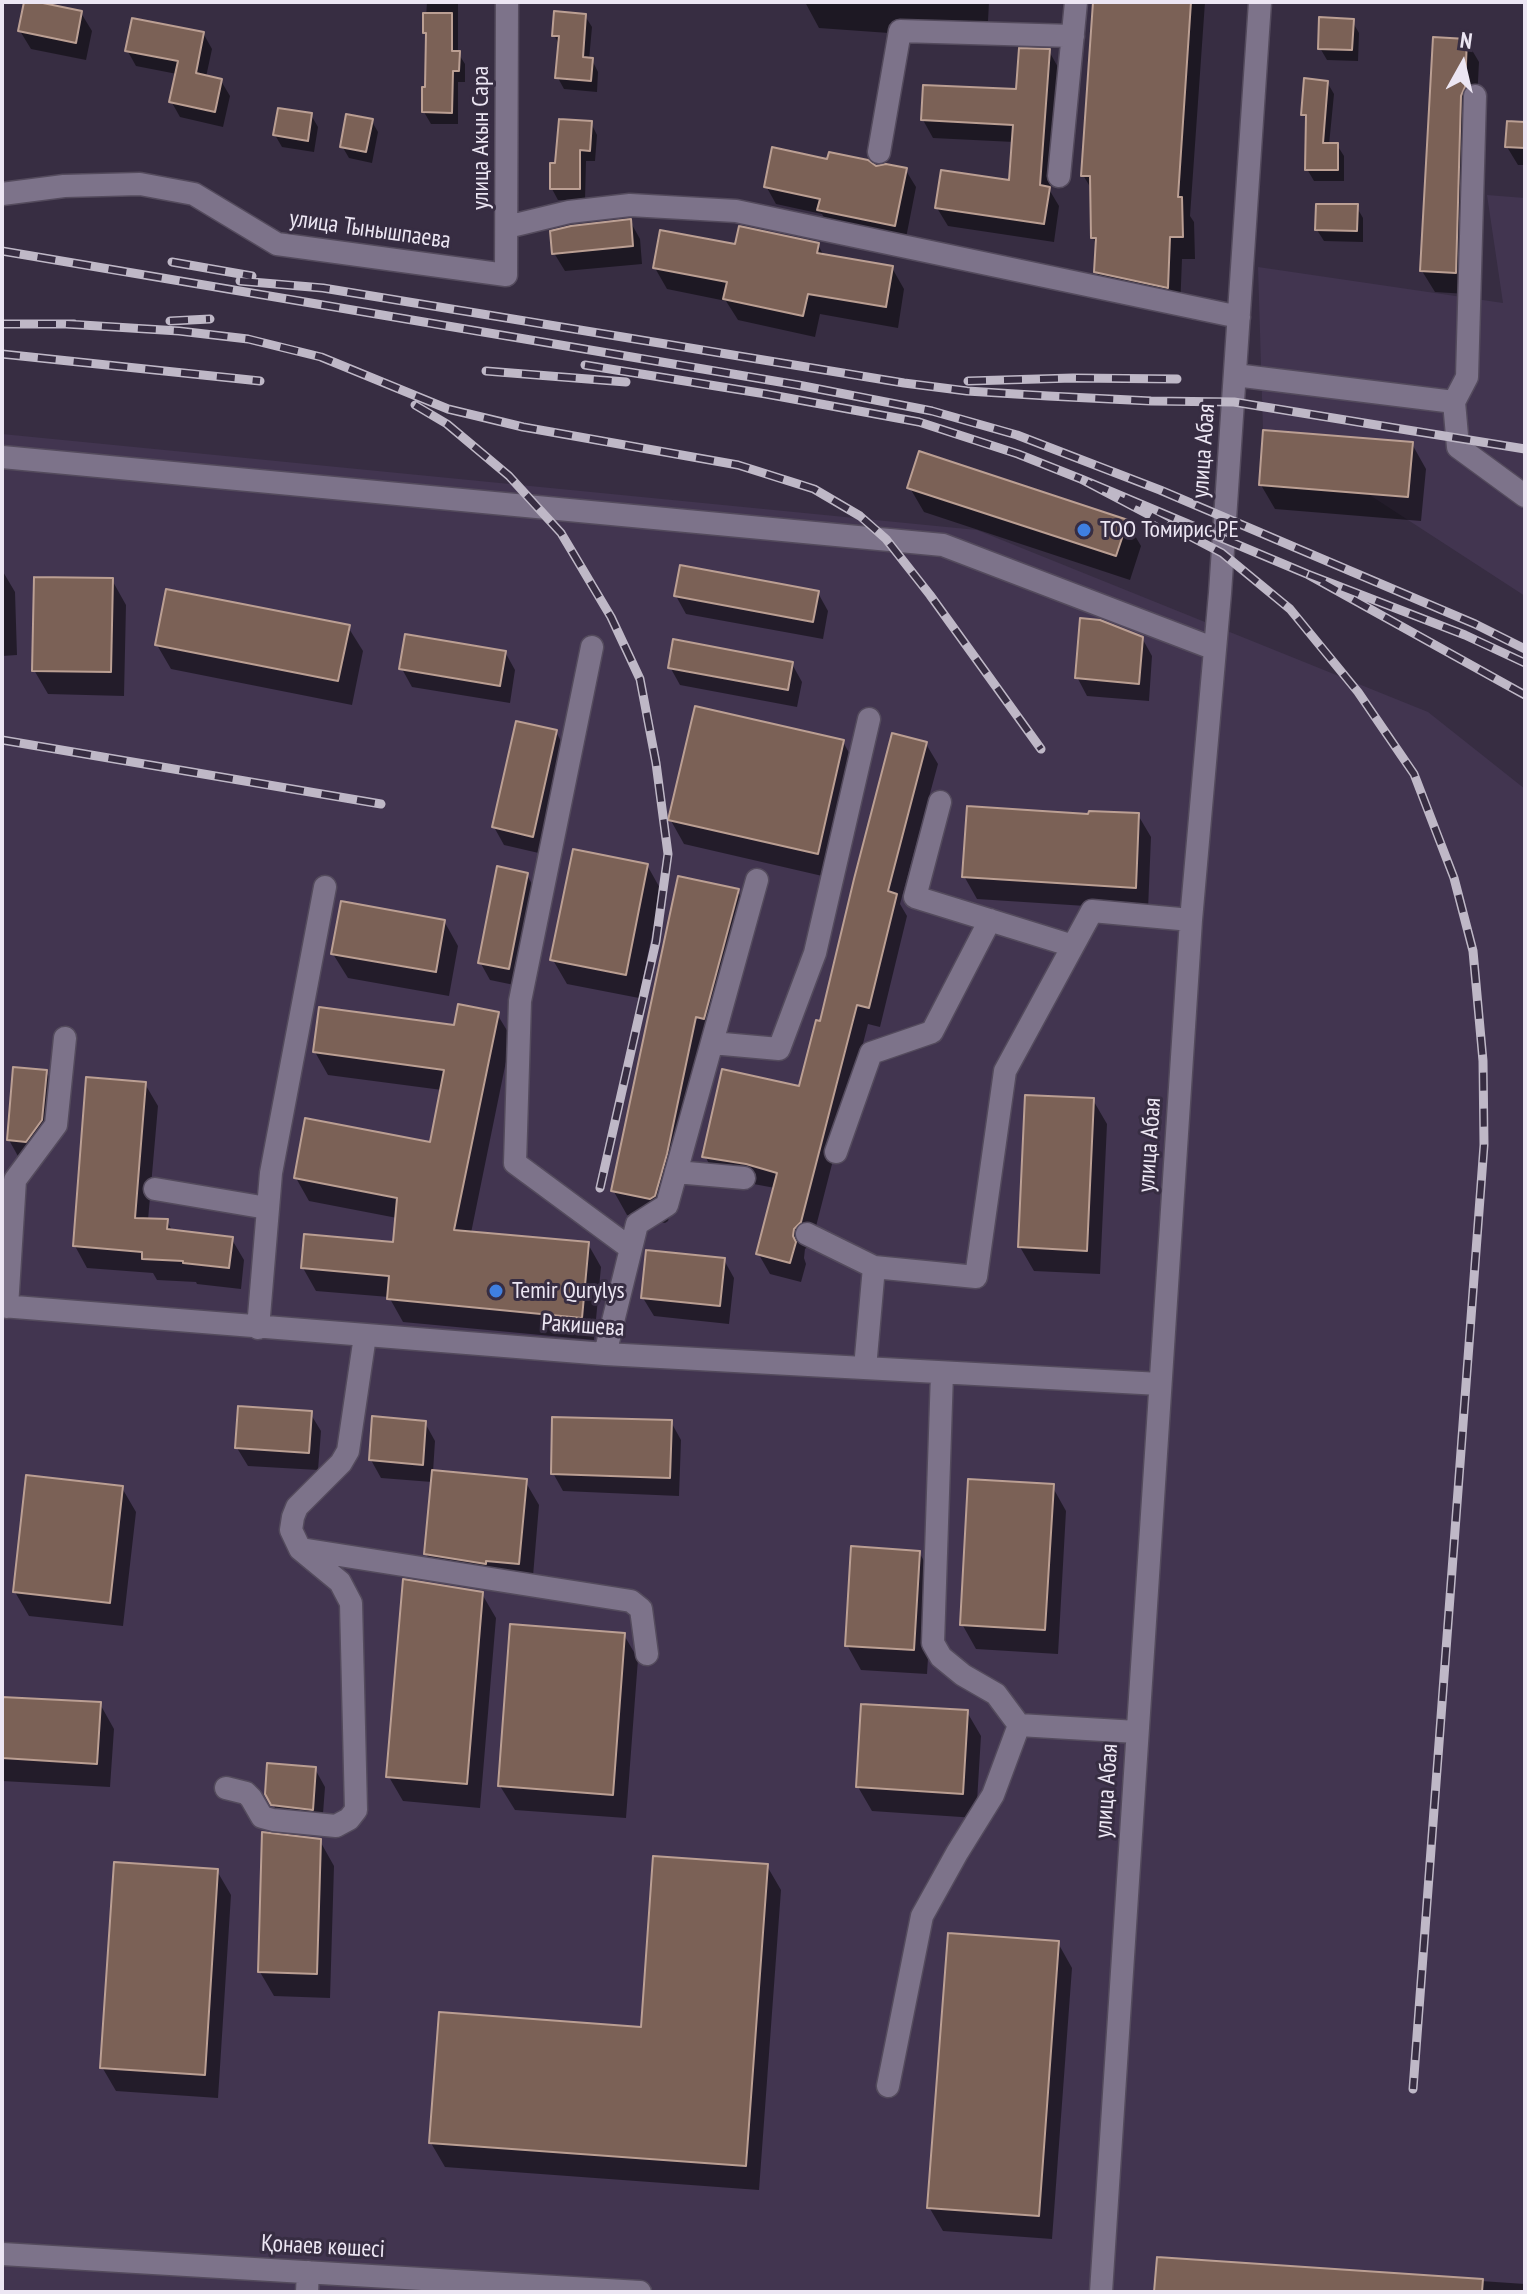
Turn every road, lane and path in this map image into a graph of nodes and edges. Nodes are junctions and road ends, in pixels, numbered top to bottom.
1 (507, 2) edge
2 (1076, 2) edge
3 (1260, 2) edge
4 (1073, 36) junction
5 (1475, 96) dead end
6 (879, 152) dead end
7 (1059, 176) dead end
8 (2, 194) edge
9 (507, 227) junction
10 (506, 275) joint
11 (1239, 317) junction
12 (1235, 375) junction
13 (1454, 402) junction
14 (2, 457) edge
15 (1525, 496) edge
16 (592, 647) dead end
17 (1215, 649) junction
18 (869, 719) dead end
19 (940, 802) dead end
20 (757, 880) dead end
21 (325, 887) dead end
22 (990, 920) junction
23 (1191, 920) junction
24 (1073, 946) junction
25 (65, 1038) dead end
26 (712, 1043) junction
27 (836, 1152) dead end
28 (676, 1172) junction
29 (744, 1178) dead end
30 (155, 1189) dead end
31 (267, 1208) junction
32 (807, 1234) dead end
33 (630, 1248) junction
34 (874, 1267) junction
35 (5, 1306) edge
36 (258, 1328) junction
37 (365, 1336) junction
38 (605, 1354) junction
39 (865, 1368) junction
40 (942, 1373) junction
41 (1160, 1384) junction
42 (300, 1549) junction
43 (647, 1654) dead end
44 (1019, 1725) junction
45 (1137, 1732) junction
46 (226, 1788) dead end
47 (888, 2086) dead end
48 (2, 2254) edge
49 (308, 2282) edge
50 (640, 2292) edge
51 (1101, 2292) edge

1 - 9 street, улица Акын Сара
2 - 4 street
3 - 11 street, улица Абая
4 - 6 street
4 - 7 street
5 - 13 street
8 - 10 street, улица Тынышпаева
9 - 10 street, улица Акын Сара
9 - 11 street
11 - 12 street, улица Абая
12 - 13 street
12 - 17 street, улица Абая
13 - 15 street
14 - 17 street
16 - 33 street
17 - 23 street, улица Абая
18 - 26 street
19 - 22 street
20 - 26 street
21 - 31 street
22 - 24 street
22 - 27 street
23 - 24 street
23 - 41 street, улица Абая
24 - 34 street
25 - 35 street
26 - 28 street
28 - 29 street
28 - 33 street
30 - 31 street
31 - 36 street
32 - 34 street
33 - 38 street
34 - 39 street
35 - 36 street, Ракишева
36 - 37 street, Ракишева
37 - 38 street, Ракишева
37 - 42 street
38 - 39 street, Ракишева
39 - 40 street, Ракишева
40 - 41 street, Ракишева
40 - 44 street
41 - 45 street, улица Абая
42 - 43 street
42 - 46 street
44 - 45 street
44 - 47 street
45 - 51 street, улица Абая
48 - 49 street, Қонаев көшесі
49 - 50 street, Қонаев көшесі

